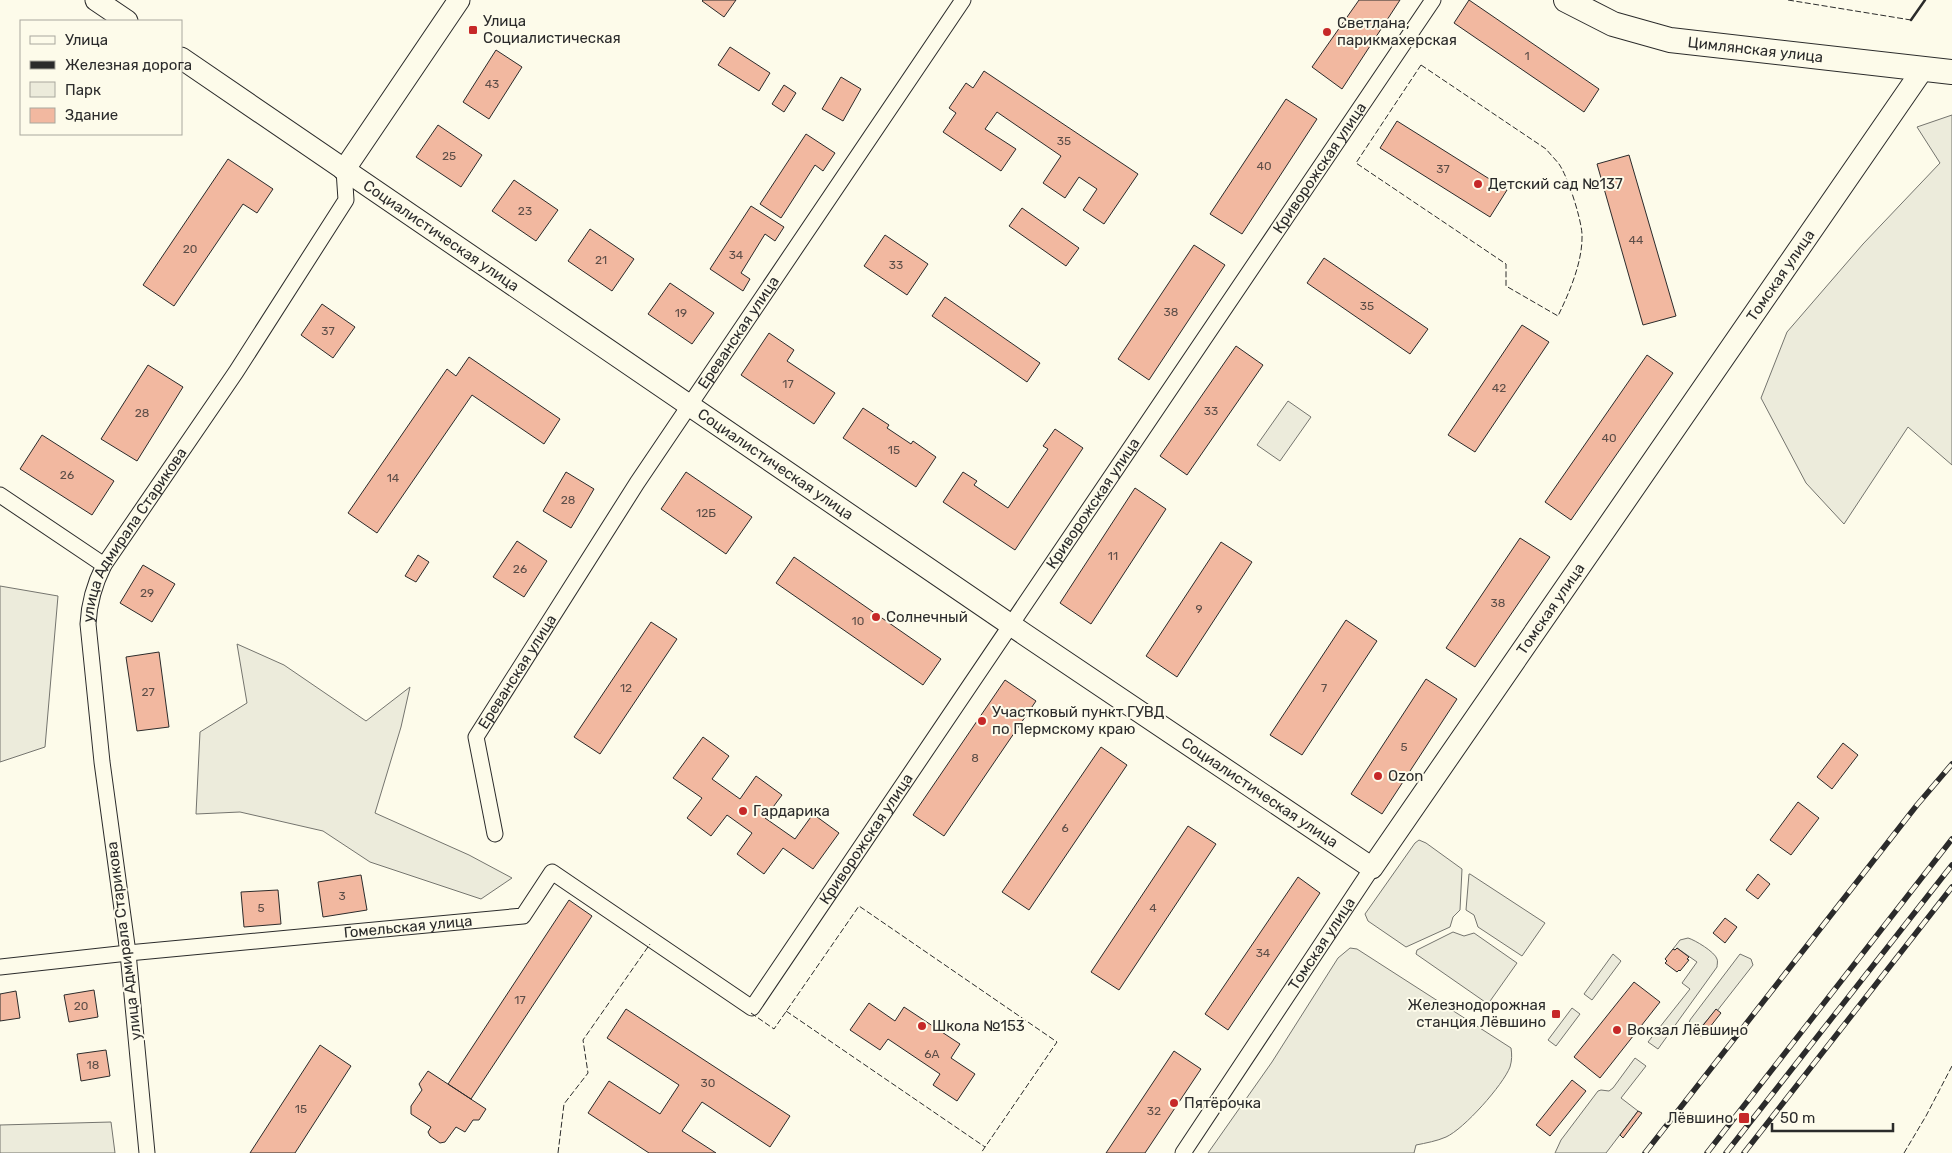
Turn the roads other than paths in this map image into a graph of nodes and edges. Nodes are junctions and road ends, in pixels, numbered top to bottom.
1 (96, 0) edge
2 (459, 0) edge
3 (963, 0) edge
4 (1433, 0) edge
5 (1566, 0) edge
6 (126, 20) edge
7 (182, 59) edge
8 (1923, 69) junction
9 (1952, 72) edge
10 (344, 170) junction
11 (689, 405) junction
12 (0, 495) edge
13 (104, 565) junction
14 (1011, 625) junction
15 (495, 834) dead end
16 (1372, 868) junction
17 (128, 953) junction
18 (0, 967) edge
19 (752, 1008) joint
20 (147, 1153) edge
21 (1184, 1153) edge

1 - 6 street
2 - 10 street
3 - 11 street, Ереванская улица
4 - 14 street, Криворожская улица
5 - 8 main road, Цимлянская улица
7 - 10 street, Социалистическая улица
8 - 9 main road, Цимлянская улица
8 - 16 street, Томская улица
10 - 11 street, Социалистическая улица
10 - 13 street, улица Адмирала Старикова
11 - 14 street, Социалистическая улица
11 - 15 street, Ереванская улица
12 - 13 street
13 - 17 street, улица Адмирала Старикова
14 - 16 street, Социалистическая улица
14 - 19 street, Криворожская улица
16 - 21 street, Томская улица
17 - 18 street, Гомельская улица
17 - 19 street, Гомельская улица
17 - 20 street, улица Адмирала Старикова

